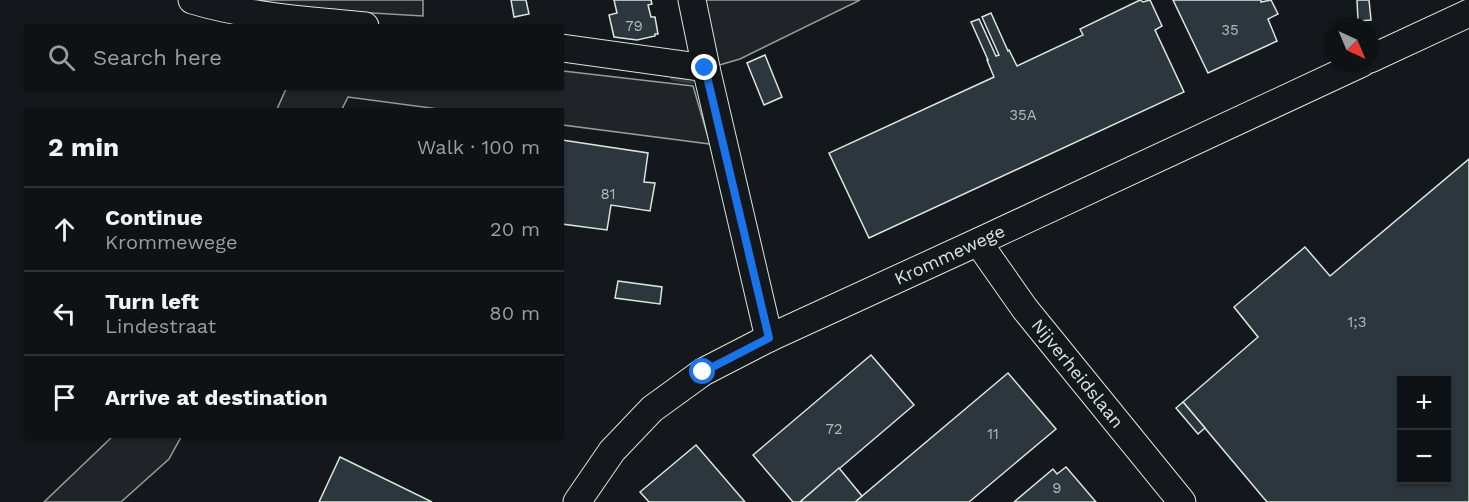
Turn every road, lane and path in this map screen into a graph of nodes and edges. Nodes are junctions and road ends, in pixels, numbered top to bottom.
1 (192, 0) edge
2 (692, 0) edge
3 (1469, 13) edge
4 (343, 24) edge
5 (564, 48) edge
6 (1379, 55) edge
7 (705, 68) junction
8 (1343, 72) edge
9 (978, 242) junction
10 (769, 338) junction
11 (577, 502) edge
12 (1182, 502) edge

1 - 4 street
2 - 7 street
3 - 6 street
5 - 7 street
7 - 10 street
8 - 9 street, Krommewege
9 - 10 street, Krommewege
9 - 12 street, Nijverheidslaan
10 - 11 street, Krommewege

